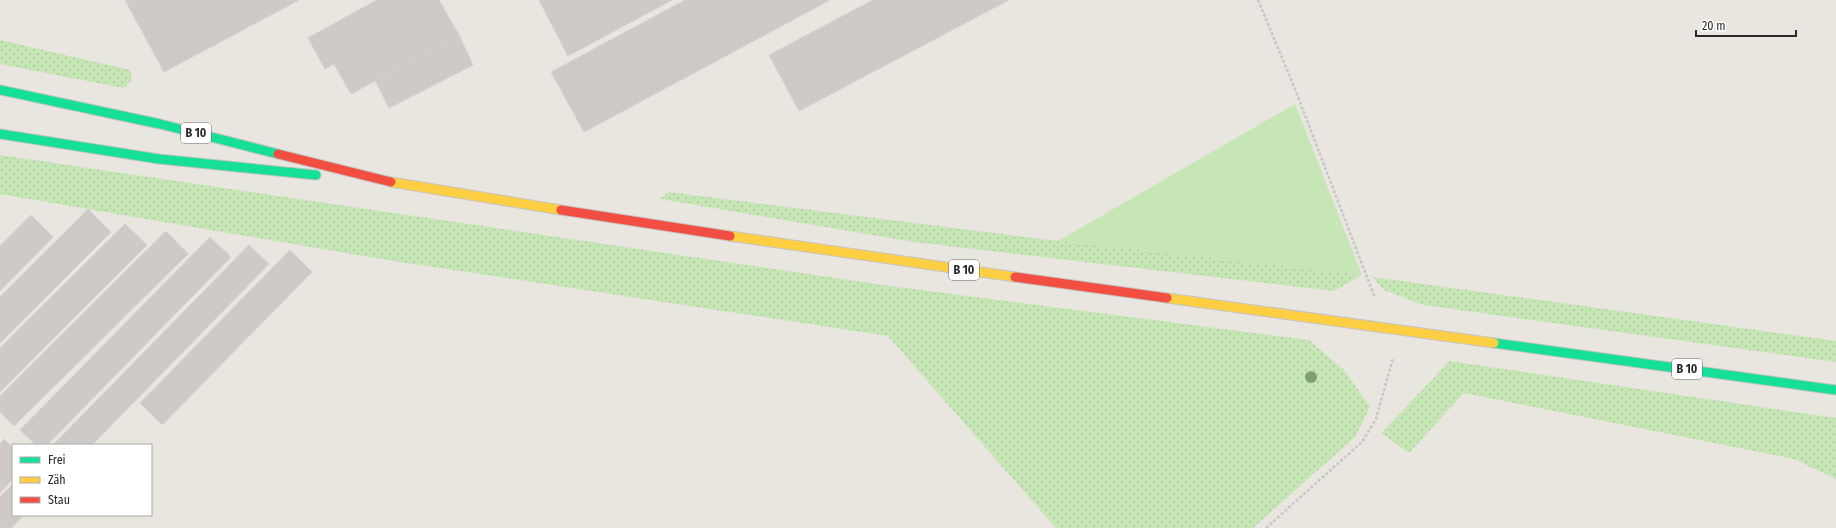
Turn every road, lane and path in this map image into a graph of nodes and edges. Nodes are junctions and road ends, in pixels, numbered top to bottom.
1 (1258, 0) edge
2 (0, 90) edge
3 (0, 134) edge
4 (391, 182) junction
5 (1389, 328) junction
6 (1836, 390) edge
7 (1266, 528) edge

1 - 5 path
2 - 4 main road, B 10
3 - 4 main road, B 10
4 - 5 main road, B 10
5 - 6 main road, B 10
5 - 7 path

